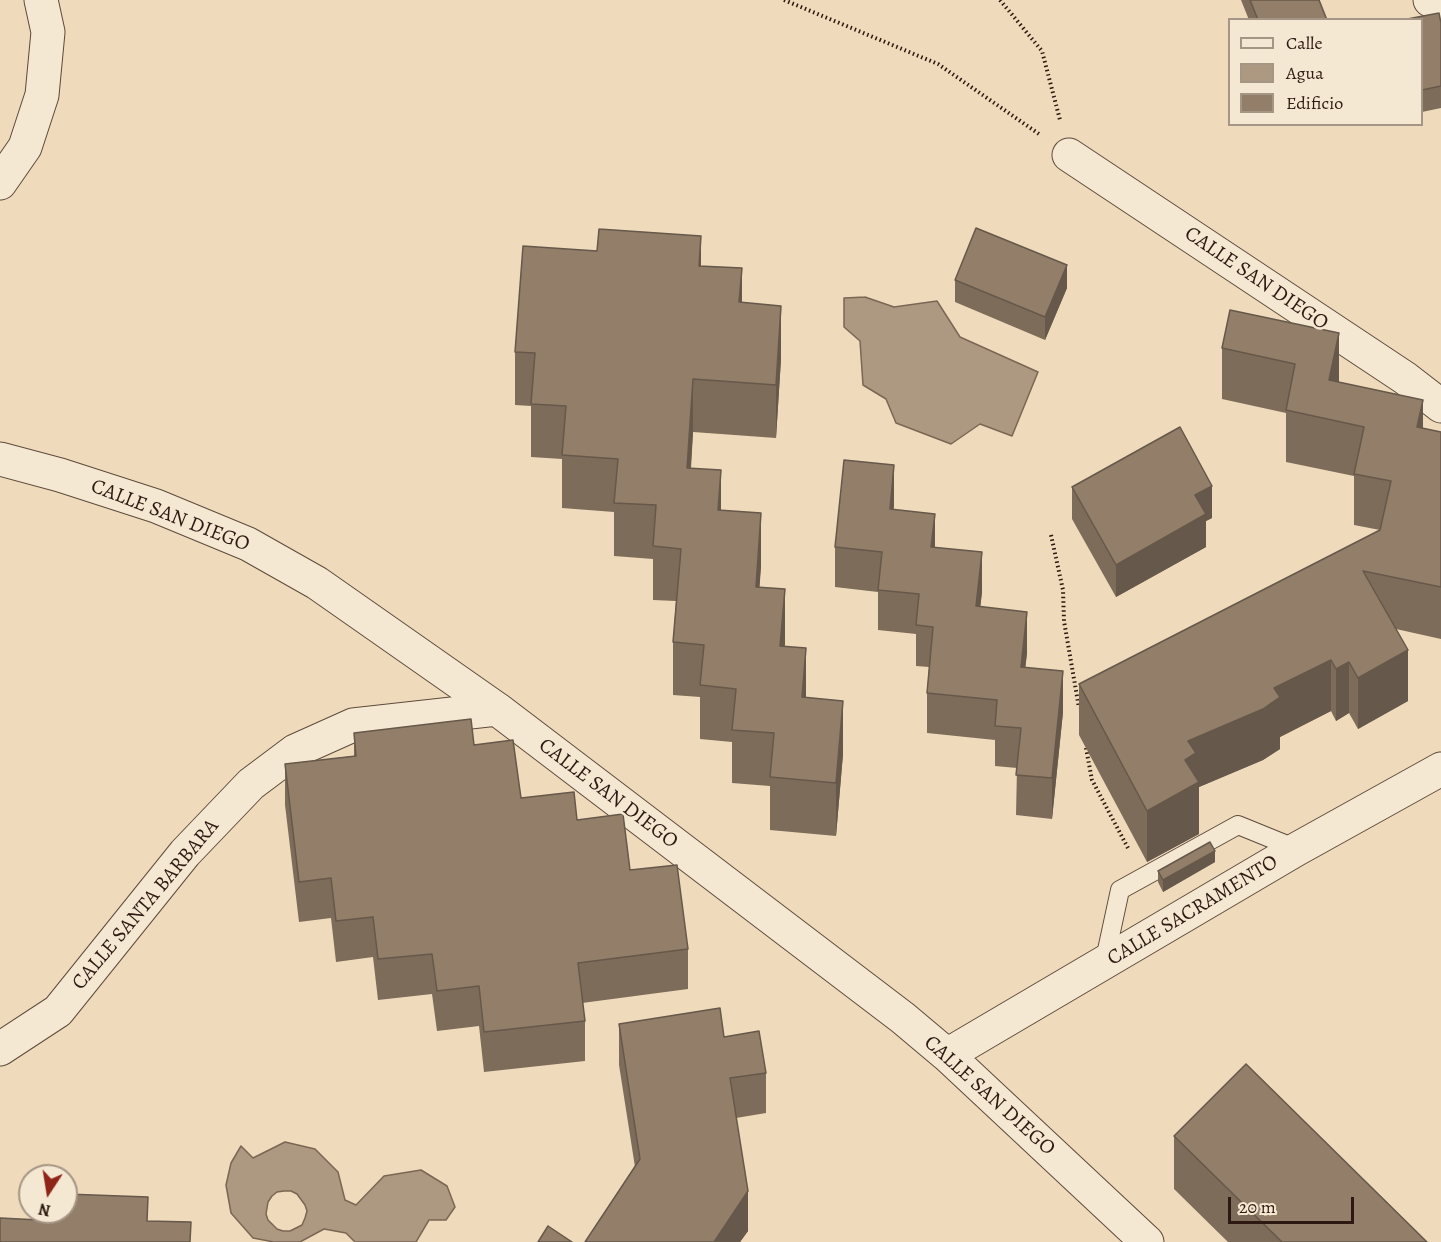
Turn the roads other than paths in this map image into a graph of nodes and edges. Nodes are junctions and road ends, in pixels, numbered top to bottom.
1 (41, 0) edge
2 (1430, 0) edge
3 (1441, 4) edge
4 (1069, 156) road end
5 (0, 183) edge
6 (1441, 406) edge
7 (0, 459) edge
8 (497, 709) junction
9 (1441, 769) edge
10 (1298, 849) junction
11 (1104, 963) junction
12 (0, 1049) edge
13 (947, 1055) junction
14 (1147, 1242) edge

1 - 5 street
2 - 3 street
4 - 6 street, CALLE SAN DIEGO
7 - 8 street, CALLE SAN DIEGO
8 - 12 street, CALLE SANTA BARBARA
8 - 13 street, CALLE SAN DIEGO
9 - 10 street, CALLE SACRAMENTO
10 - 11 street, CALLE SACRAMENTO
10 - 11 lane
11 - 13 street, CALLE SACRAMENTO
13 - 14 street, CALLE SAN DIEGO

